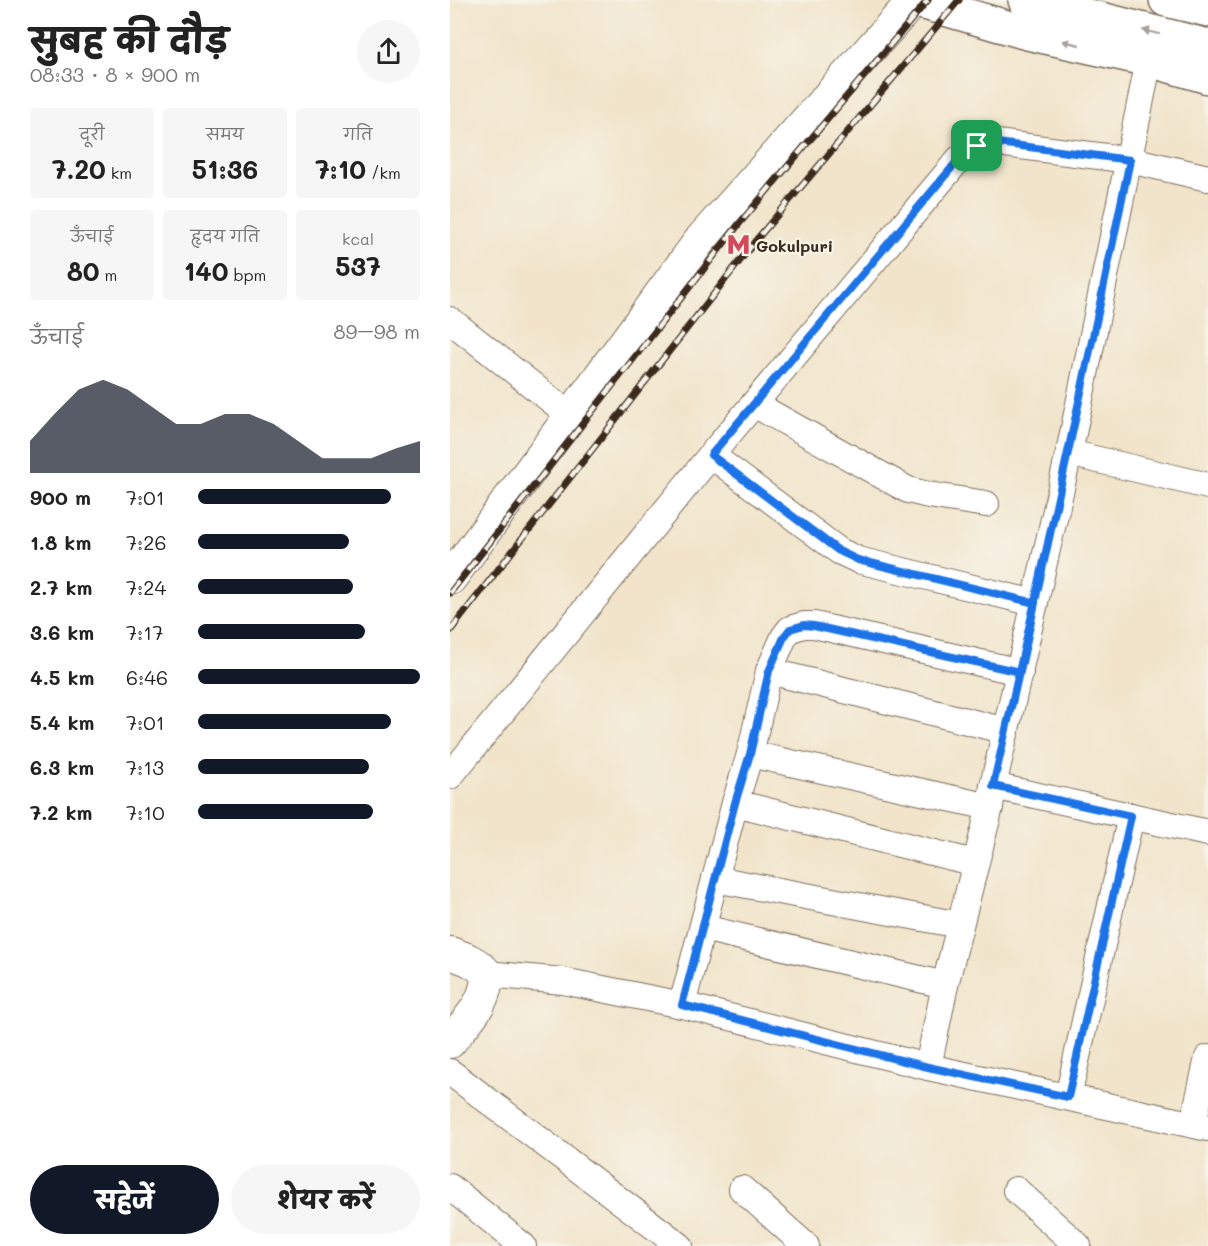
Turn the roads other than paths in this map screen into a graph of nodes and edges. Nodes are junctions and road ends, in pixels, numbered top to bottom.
1 (914, 0) edge
2 (1025, 0) edge
3 (1166, 0) edge
4 (1208, 10) edge
5 (1208, 46) edge
6 (1149, 60) junction
7 (1208, 77) edge
8 (1130, 160) junction
9 (1208, 178) edge
10 (450, 320) edge
11 (754, 404) junction
12 (571, 416) junction
13 (1069, 453) junction
14 (711, 455) junction
15 (1208, 486) edge
16 (986, 504) dead end
17 (450, 579) edge
18 (1035, 603) junction
19 (769, 671) junction
20 (1020, 672) junction
21 (1006, 731) junction
22 (750, 754) junction
23 (450, 776) edge
24 (992, 797) junction
25 (735, 803) junction
26 (1131, 816) junction
27 (1208, 833) edge
28 (975, 863) junction
29 (715, 879) junction
30 (960, 925) junction
31 (703, 928) junction
32 (450, 953) edge
33 (487, 974) junction
34 (945, 985) junction
35 (682, 1005) junction
36 (450, 1042) edge
37 (1208, 1058) edge
38 (928, 1067) junction
39 (450, 1072) edge
40 (1068, 1097) junction
41 (1200, 1126) edge
42 (450, 1187) edge
43 (742, 1189) dead end
44 (1016, 1190) dead end
45 (523, 1246) edge
46 (680, 1246) edge
47 (806, 1246) edge
48 (1078, 1246) edge

6 -> 1 main road
1 - 12 street
5 -> 2 main road
3 - 4 main road
6 - 7 main road
6 - 8 street
8 - 9 street
8 - 11 street
8 - 13 street
10 - 12 street
11 - 14 street
11 - 16 street
12 - 17 street
13 - 15 street
13 - 18 street
14 - 18 street
14 - 23 street
18 - 20 street
19 - 20 street
19 - 21 street
19 - 22 street
20 - 21 street
21 - 24 street
22 - 24 street
22 - 25 street
24 - 26 street
24 - 28 street
25 - 28 street
25 - 29 street
26 - 27 street
26 - 40 street
28 - 30 street
29 - 30 street
29 - 31 street
30 - 34 street
31 - 34 street
31 - 35 street
32 - 33 street
33 - 35 street
33 - 36 street
34 - 38 street
35 - 38 street
37 - 41 street
38 - 40 street
39 - 46 street
40 - 41 street
42 - 45 street
43 - 47 street
44 - 48 street

